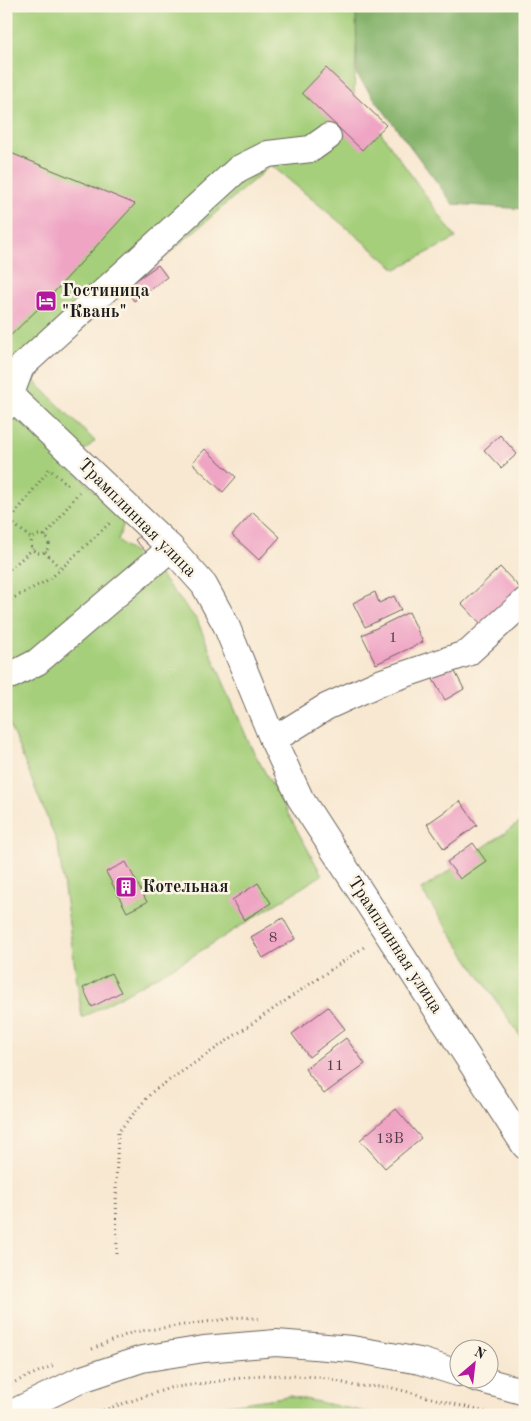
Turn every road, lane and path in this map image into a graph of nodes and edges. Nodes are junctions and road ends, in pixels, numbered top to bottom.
1 (328, 137) dead end
2 (9, 401) edge
3 (82, 488) dead end
4 (78, 493) junction
5 (85, 499) dead end
6 (105, 516) dead end
7 (10, 522) junction
8 (6, 526) edge
9 (45, 536) junction
10 (32, 539) junction
11 (171, 548) junction
12 (32, 549) junction
13 (45, 552) junction
14 (61, 569) junction
15 (6, 572) edge
16 (525, 601) edge
17 (6, 602) edge
18 (6, 670) edge
19 (273, 740) junction
20 (386, 932) junction
21 (525, 1146) edge
22 (116, 1254) dead end
23 (448, 1370) edge
24 (498, 1384) edge
25 (525, 1392) edge
26 (8, 1415) edge
27 (88, 1415) edge
28 (496, 1415) edge

1 - 2 street
2 - 11 street, Трамплинная улица
3 - 4 path
4 - 5 path
4 - 7 path
4 - 9 path
6 - 14 path
7 - 8 path
7 - 10 path
9 - 10 path
9 - 13 path
10 - 12 path
11 - 18 street
11 - 19 street, Трамплинная улица
12 - 13 path
12 - 15 path
13 - 14 path
14 - 17 path
16 - 19 street
19 - 20 street, Трамплинная улица
20 - 21 street, Трамплинная улица
20 - 22 path
23 - 26 street
24 - 25 street
27 - 28 path

